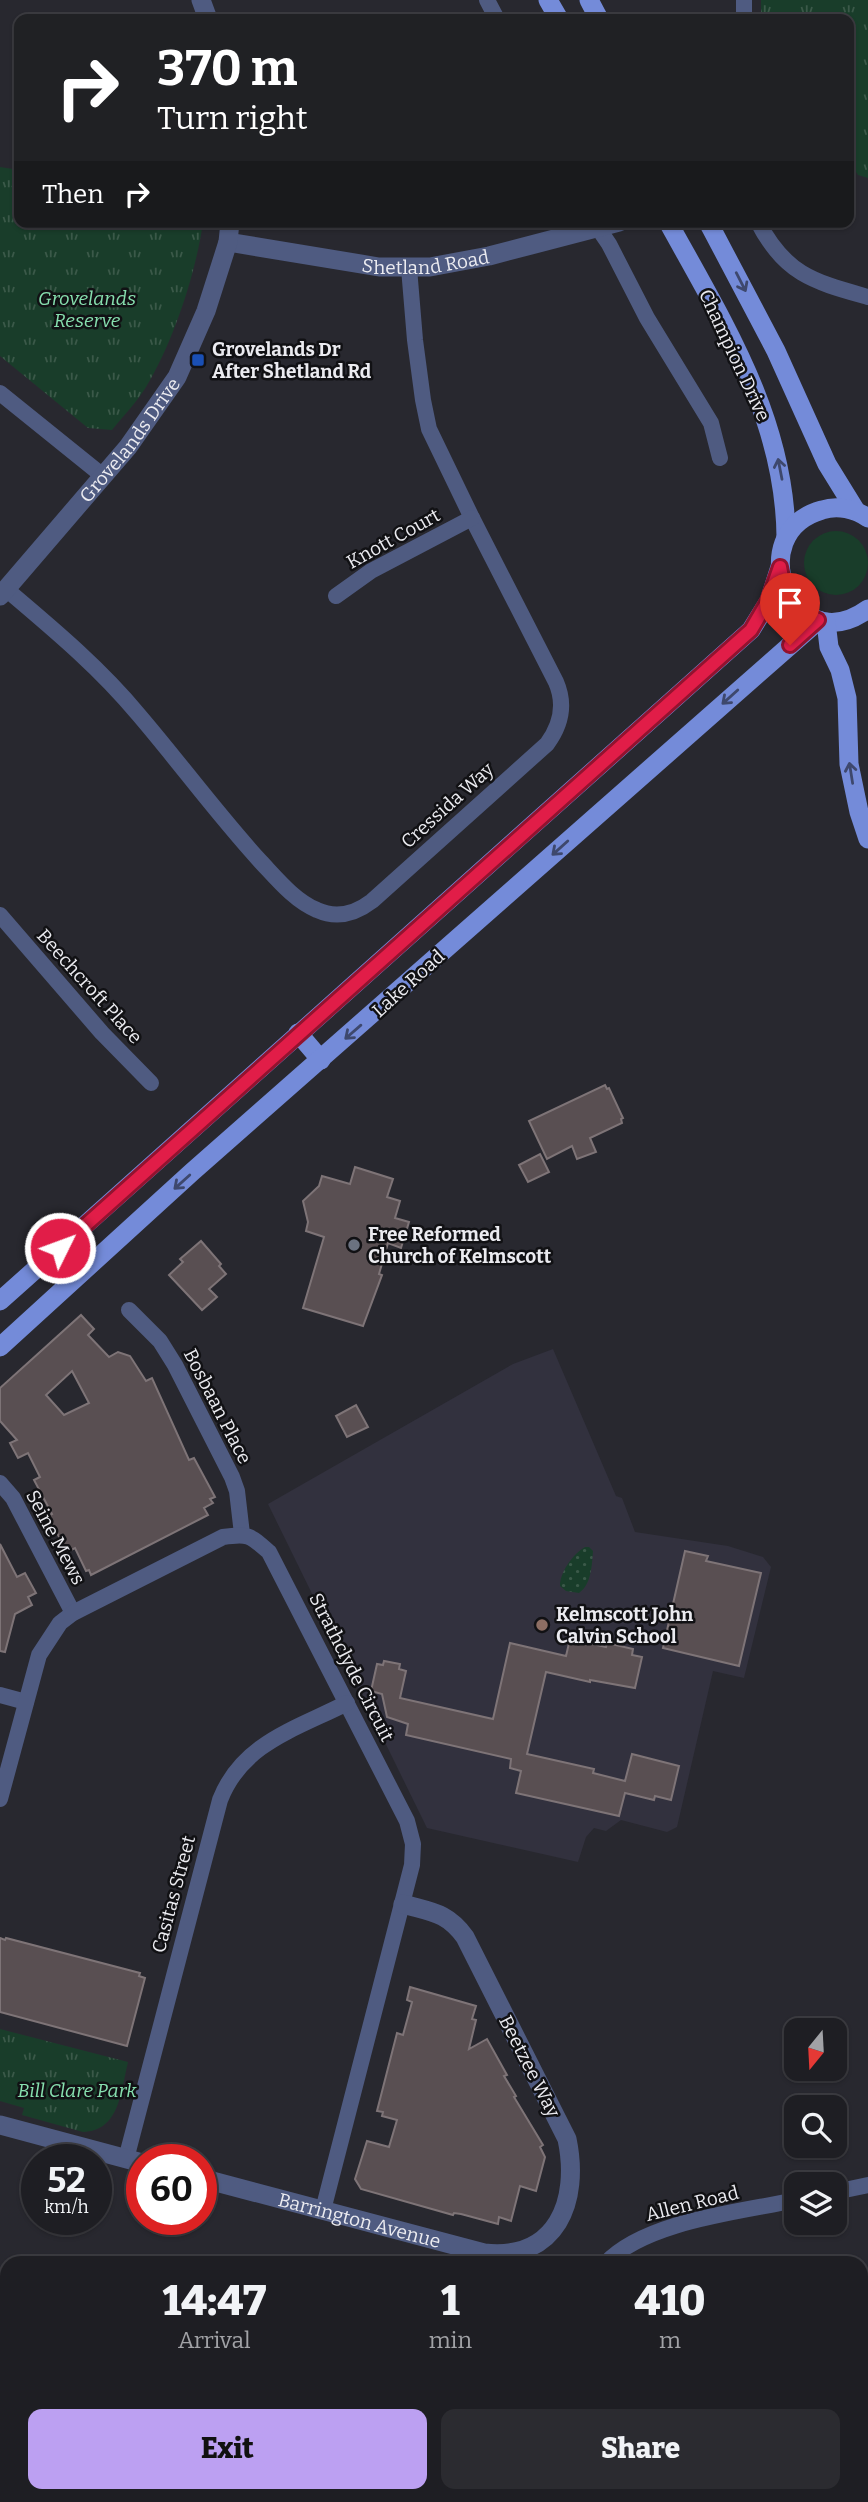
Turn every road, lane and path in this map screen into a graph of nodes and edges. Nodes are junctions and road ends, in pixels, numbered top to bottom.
1 (585, 228) edge
2 (598, 228) edge
3 (671, 228) edge
4 (761, 228) edge
5 (713, 231) edge
6 (229, 232) edge
7 (409, 268) junction
8 (868, 298) edge
9 (0, 393) edge
10 (720, 458) dead end
11 (103, 476) junction
12 (864, 514) edge
13 (472, 518) junction
14 (786, 537) junction
15 (780, 567) junction
16 (3, 592) edge
17 (336, 596) dead end
18 (868, 609) edge
19 (822, 621) junction
20 (868, 839) edge
21 (0, 915) edge
22 (298, 1033) junction
23 (321, 1060) junction
24 (151, 1083) dead end
25 (0, 1301) edge
26 (129, 1310) dead end
27 (0, 1347) edge
28 (0, 1483) edge
29 (243, 1534) junction
30 (73, 1613) junction
31 (0, 1695) edge
32 (26, 1702) junction
33 (347, 1703) junction
34 (0, 1799) edge
35 (403, 1904) junction
36 (0, 2125) edge
37 (138, 2144) edge
38 (126, 2159) edge
39 (217, 2182) edge
40 (868, 2185) edge
41 (847, 2189) edge
42 (784, 2203) edge
43 (323, 2210) junction
44 (520, 2251) joint
45 (615, 2256) edge

1 - 7 street, Shetland Road
2 - 10 street
14 -> 3 main road, Champion Drive
4 - 8 street
5 -> 12 main road, Champion Drive
6 - 7 street, Shetland Road
6 - 11 street, Grovelands Drive
7 - 13 street, Cressida Way
9 - 11 street
11 - 16 street, Grovelands Drive
12 - 14 main road
13 - 16 street, Cressida Way
13 - 17 street, Knott Court
14 - 15 main road, Champion Drive
15 - 19 main road
15 - 22 main road, Lake Road
18 - 19 main road
20 -> 19 main road
19 -> 23 main road, Lake Road
21 - 24 street, Beechcroft Place
22 - 23 main road
22 - 25 main road, Lake Road
23 -> 27 main road, Lake Road
26 - 29 street, Bosbaan Place
28 - 30 street, Seine Mews
29 - 30 street
29 - 33 street, Strathclyde Circuit
30 - 32 street
31 - 32 street
32 - 34 street
33 - 35 street, Strathclyde Circuit
33 - 37 street, Casitas Street
35 - 43 street, Strathclyde Circuit
35 - 44 street, Beetzee Way
36 - 38 street
39 - 43 street, Barrington Avenue
40 - 41 street
42 - 45 street, Allen Road
43 - 44 street, Barrington Avenue

